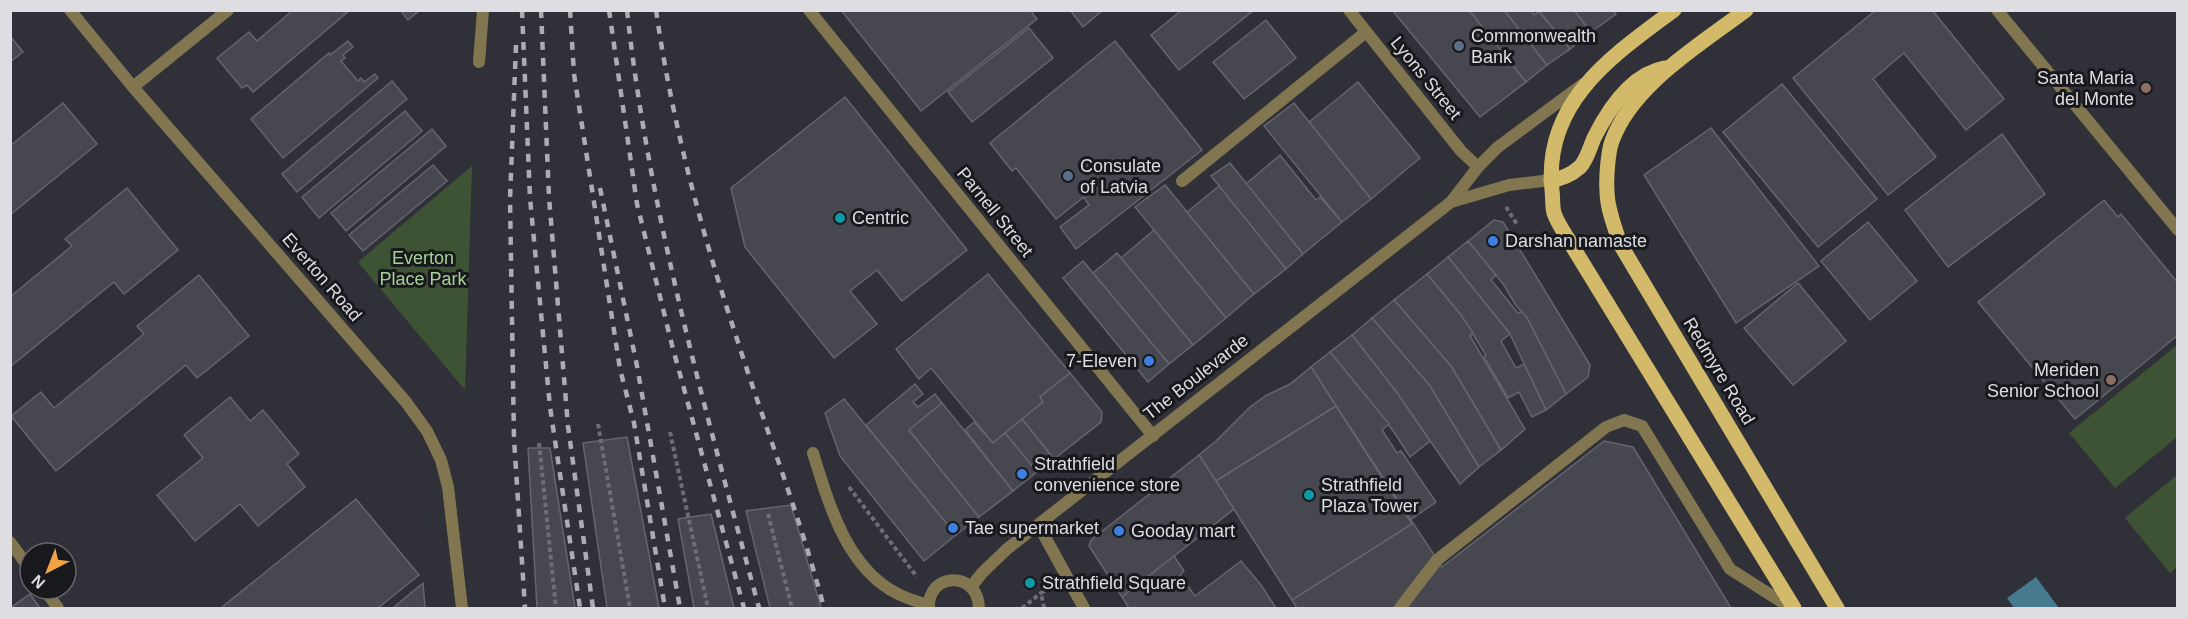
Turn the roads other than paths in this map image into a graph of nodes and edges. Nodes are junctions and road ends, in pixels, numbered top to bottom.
1 (70, 10) edge
2 (228, 10) edge
3 (483, 10) edge
4 (809, 10) edge
5 (1349, 10) edge
6 (1674, 10) edge
7 (1746, 10) edge
8 (1997, 10) edge
9 (1366, 32) junction
10 (479, 62) dead end
11 (1671, 67) junction
12 (1587, 81) junction
13 (133, 87) junction
14 (1478, 167) junction
15 (1551, 180) junction
16 (1182, 181) dead end
17 (1451, 202) junction
18 (2176, 224) edge
19 (1153, 436) junction
20 (813, 453) dead end
21 (1039, 526) junction
22 (971, 587) junction
23 (929, 607) edge
24 (462, 609) edge
25 (979, 609) edge
26 (1084, 609) edge
27 (1400, 609) edge
28 (1793, 609) edge
29 (1838, 609) edge

1 - 13 street, Everton Road
2 - 13 street
3 - 10 street
4 - 19 street, Parnell Street
5 - 9 street, Lyons Street
6 - 12 main road, The Boulevarde
7 - 11 main road
8 - 18 street
9 - 14 street, Lyons Street
9 - 16 street
11 - 15 main road
11 - 29 main road, Redmyre Road
12 - 14 street, The Boulevarde
12 - 15 main road, The Boulevarde
13 - 24 street, Everton Road
14 - 17 street, The Boulevarde
15 - 17 street, The Boulevarde
15 - 28 main road
17 - 19 street, The Boulevarde
19 - 21 street, The Boulevarde
20 - 23 street
21 - 22 street, The Boulevarde
21 - 26 street
22 - 23 street
22 - 25 street
27 - 28 street

